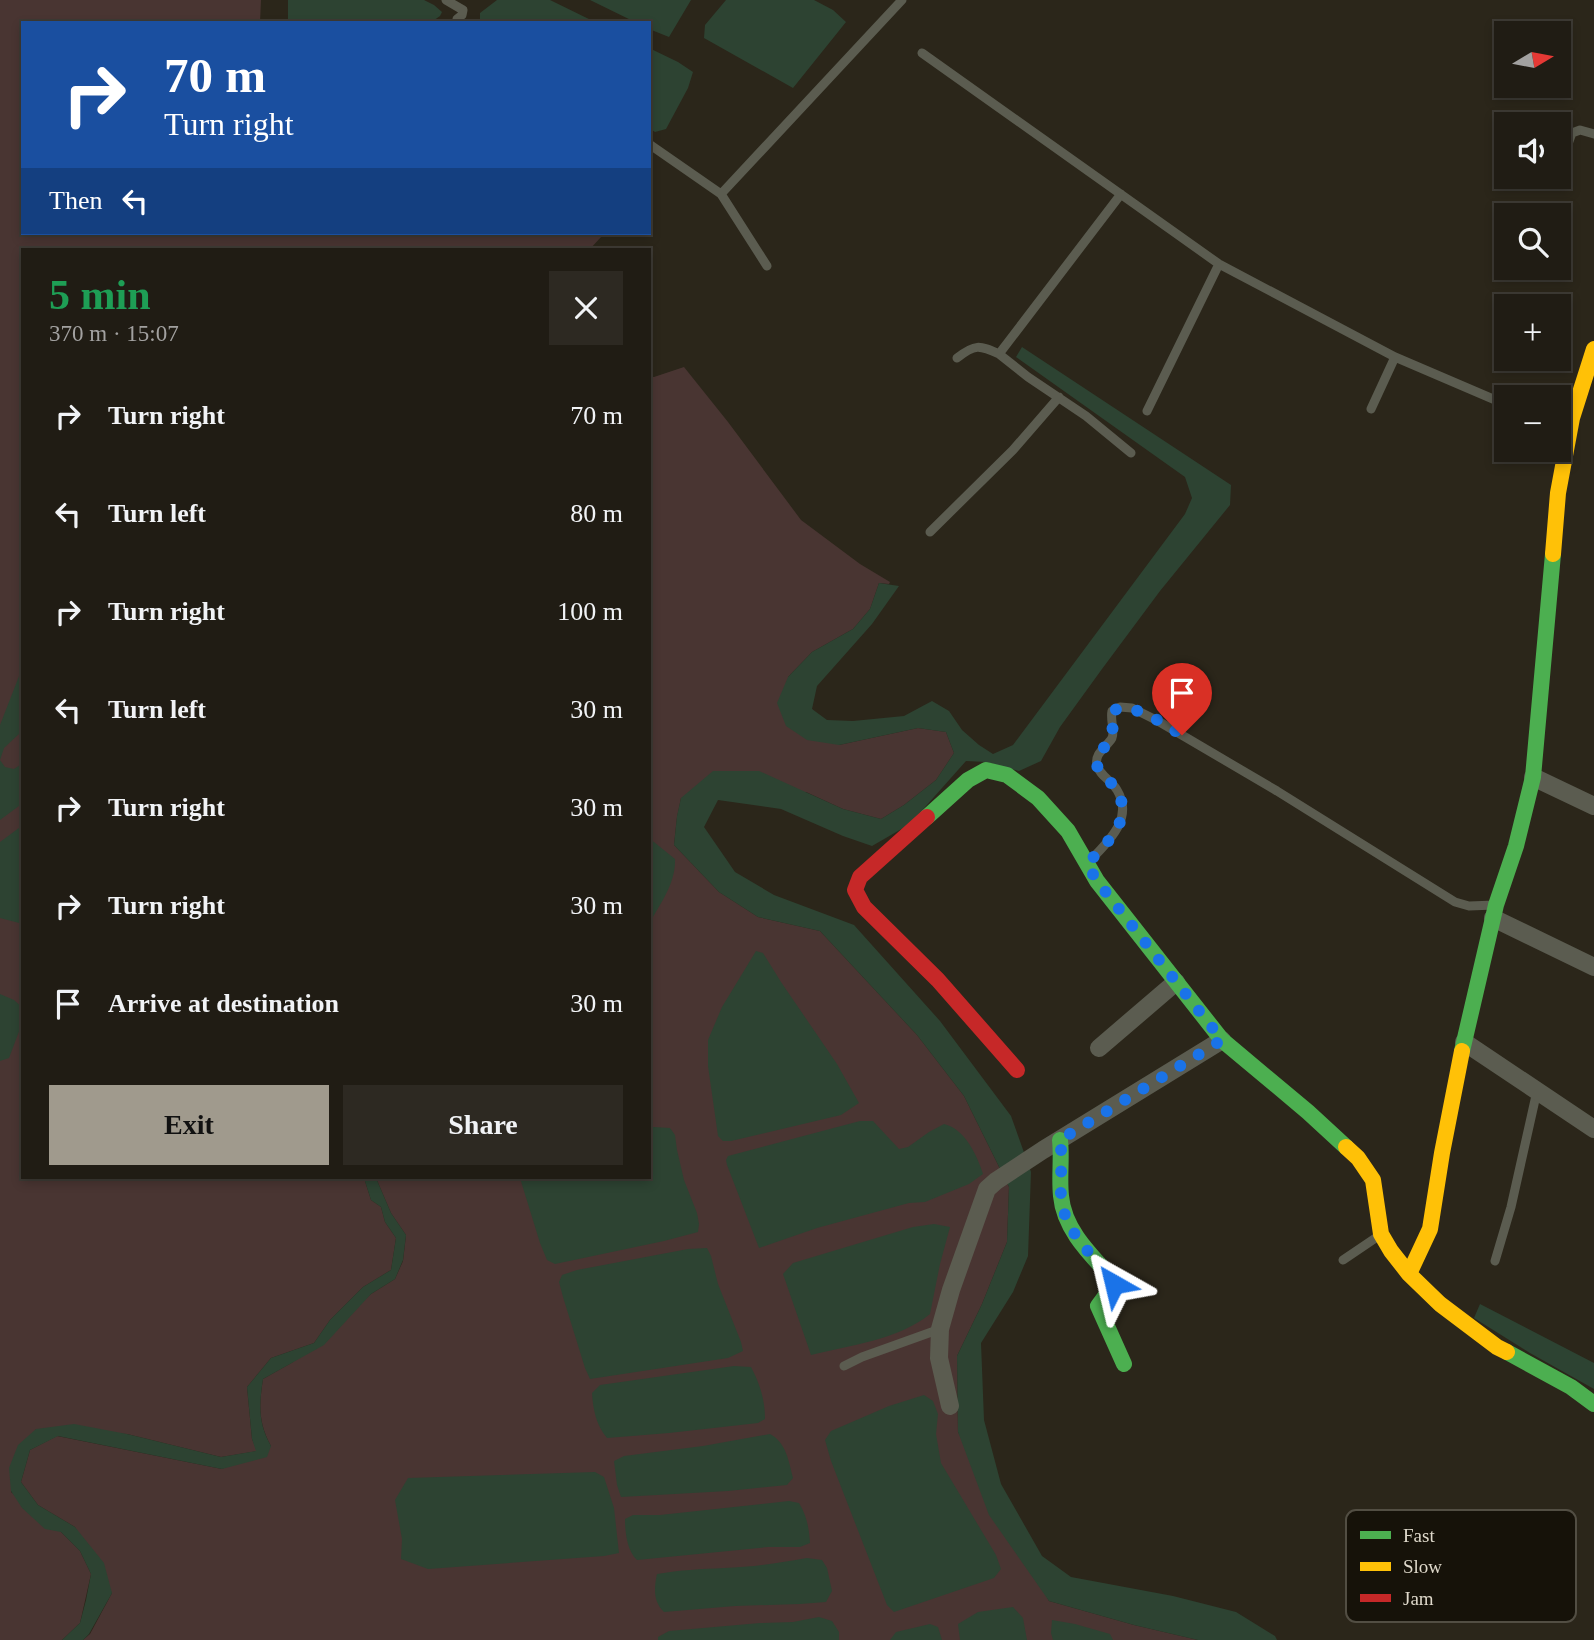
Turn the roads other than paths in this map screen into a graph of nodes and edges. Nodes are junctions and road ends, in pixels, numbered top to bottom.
1 (446, 0) edge
2 (902, 0) edge
3 (458, 21) edge
4 (922, 53) dead end
5 (1594, 134) edge
6 (1571, 136) edge
7 (651, 145) edge
8 (721, 194) junction
9 (1121, 194) junction
10 (1219, 264) junction
11 (768, 266) dead end
12 (1594, 349) edge
13 (999, 354) junction
14 (1395, 357) junction
15 (957, 358) dead end
16 (1590, 377) edge
17 (1059, 397) junction
18 (1494, 399) edge
19 (1371, 409) dead end
20 (1571, 409) edge
21 (1147, 411) dead end
22 (1131, 453) dead end
23 (1561, 462) edge
24 (930, 531) dead end
25 (1532, 777) junction
26 (1594, 806) edge
27 (1087, 864) junction
28 (1495, 912) junction
29 (1594, 967) edge
30 (1176, 982) junction
31 (1222, 1040) junction
32 (1464, 1042) junction
33 (1099, 1048) dead end
34 (1017, 1070) dead end
35 (1537, 1091) junction
36 (1594, 1129) edge
37 (1060, 1140) junction
38 (1381, 1234) junction
39 (1343, 1260) dead end
40 (1495, 1261) dead end
41 (1409, 1274) junction
42 (940, 1329) junction
43 (1124, 1364) dead end
44 (844, 1366) dead end
45 (1594, 1404) edge
46 (950, 1406) dead end

1 - 3 lane
2 - 8 lane
4 - 9 lane
5 - 6 lane
7 - 8 lane
8 - 11 lane
9 - 10 lane
9 - 13 lane
10 - 14 lane
10 - 21 lane
12 - 16 street
13 - 15 lane
13 - 17 lane
14 - 18 lane
14 - 19 lane
16 - 20 street
17 - 22 lane
17 - 24 lane
23 - 25 street
25 - 26 street
25 - 28 street
27 - 28 lane
27 - 30 street
27 - 34 street
28 - 29 street
28 - 32 street
30 - 31 street
30 - 33 street
31 - 37 street
31 - 38 street
32 - 35 street
32 - 41 street
35 - 36 street
35 - 40 lane
37 - 42 street
37 - 43 street
38 - 39 lane
38 - 41 street
41 - 45 street
42 - 44 lane
42 - 46 street

